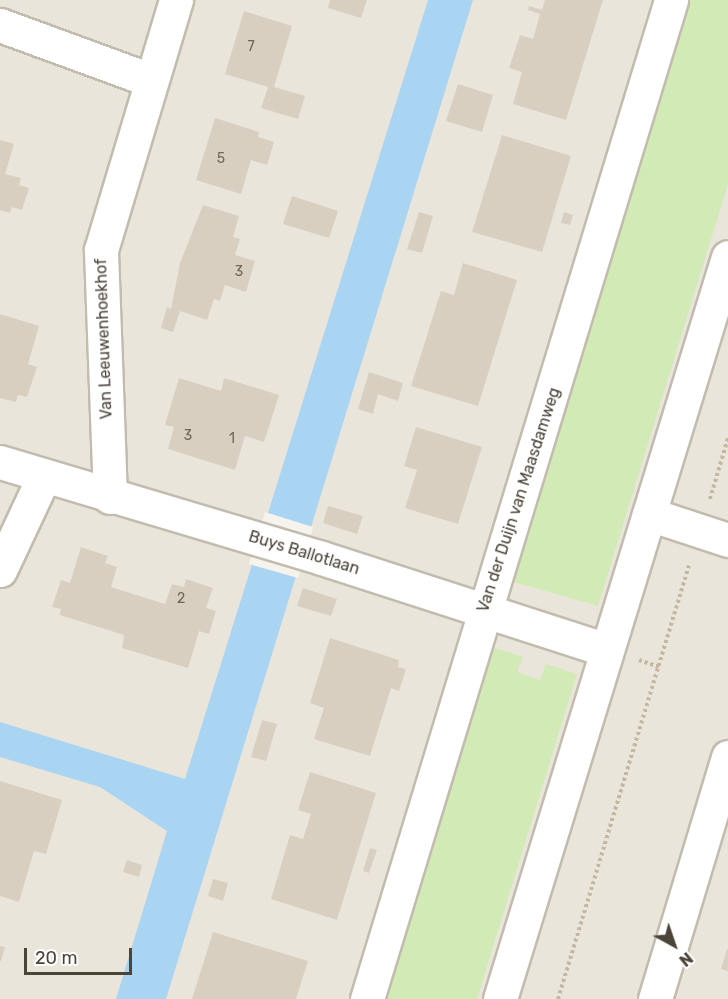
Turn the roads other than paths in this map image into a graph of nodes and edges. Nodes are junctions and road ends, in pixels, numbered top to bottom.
1 (176, 0) edge
2 (671, 0) edge
3 (0, 25) edge
4 (150, 80) junction
5 (728, 256) edge
6 (0, 462) edge
7 (44, 476) junction
8 (110, 497) junction
9 (649, 514) junction
10 (714, 535) edge
11 (0, 570) edge
12 (483, 612) junction
13 (607, 650) junction
14 (728, 757) edge
15 (367, 999) edge
16 (500, 999) edge
17 (655, 999) edge

1 - 4 street, Van Leeuwenhoekhof
2 - 12 street, Van der Duijn van Maasdamweg
3 - 4 street
4 - 8 street, Van Leeuwenhoekhof
5 - 9 street
6 - 7 street, Buys Ballotlaan
7 - 8 street, Buys Ballotlaan
7 - 11 street
8 - 12 street, Buys Ballotlaan
9 - 10 street
9 - 13 street
12 - 13 street, Buys Ballotlaan
12 - 15 street, Van der Duijn van Maasdamweg
13 - 16 street
14 - 17 street

